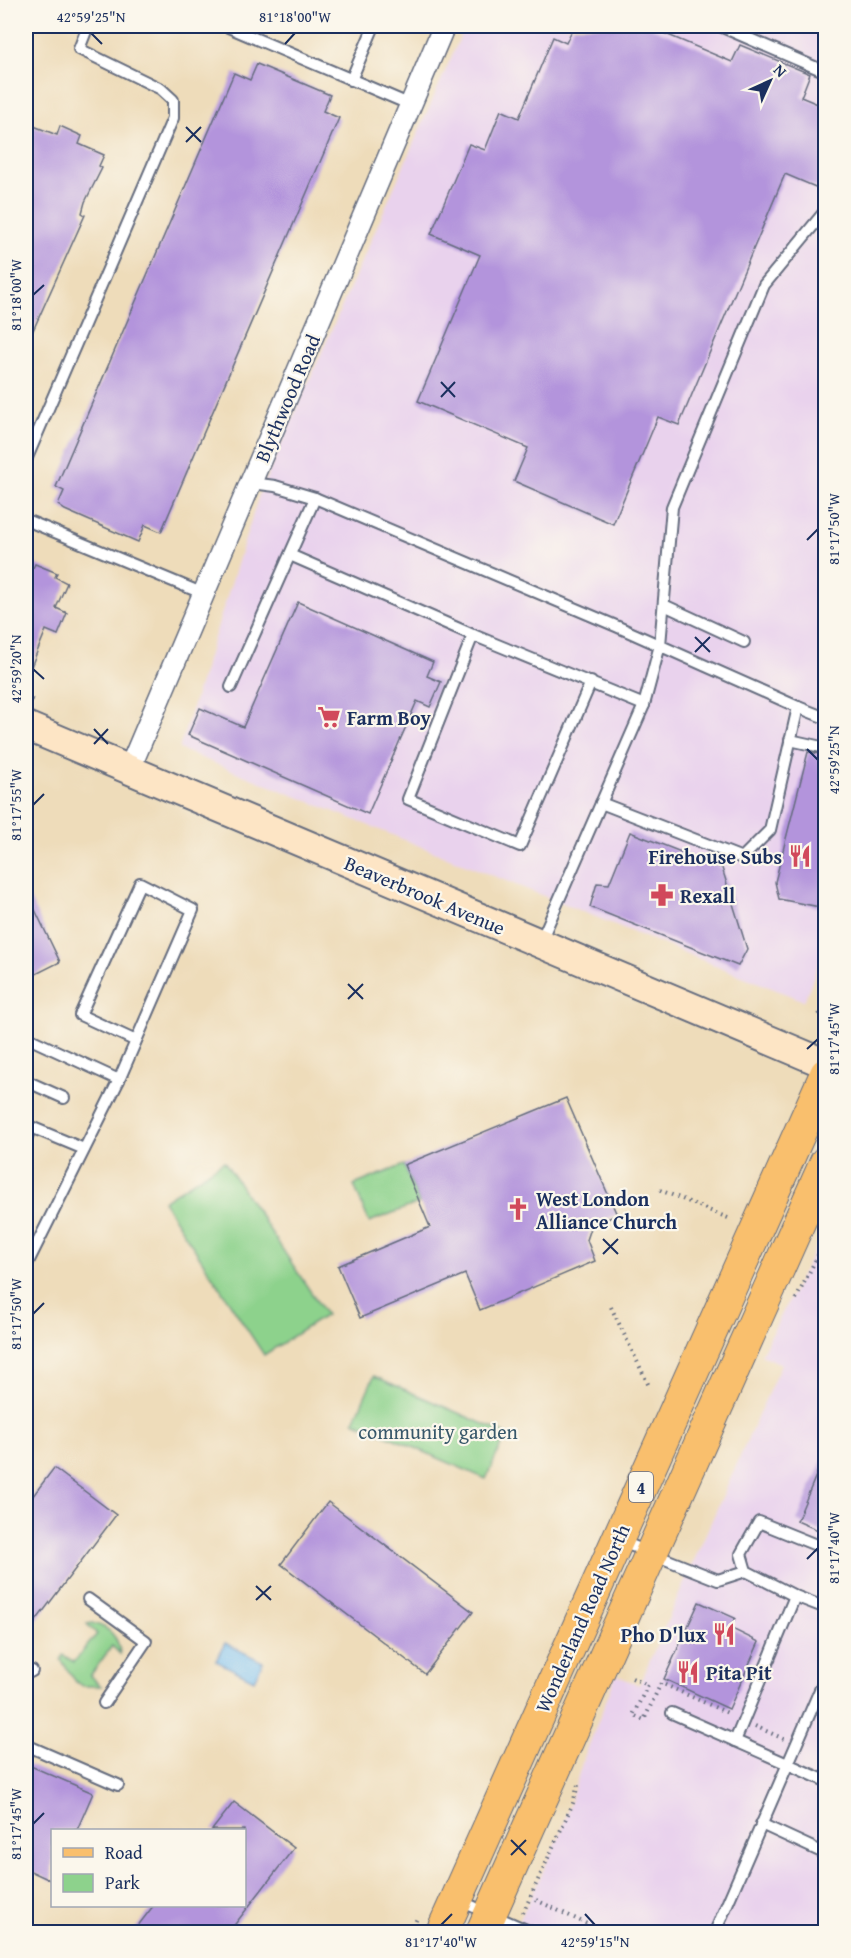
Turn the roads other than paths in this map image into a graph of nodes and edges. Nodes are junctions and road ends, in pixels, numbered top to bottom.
1 (88, 26) edge
2 (226, 26) edge
3 (374, 26) edge
4 (444, 26) edge
5 (720, 26) edge
6 (825, 72) edge
7 (351, 80) junction
8 (411, 105) junction
9 (825, 210) edge
10 (26, 460) edge
11 (252, 483) junction
12 (315, 498) junction
13 (26, 520) edge
14 (290, 555) junction
15 (204, 594) junction
16 (664, 605) junction
17 (473, 635) junction
18 (744, 642) dead end
19 (660, 645) junction
20 (591, 682) junction
21 (231, 687) dead end
22 (644, 705) junction
23 (798, 707) junction
24 (825, 712) edge
25 (26, 726) edge
26 (790, 740) junction
27 (825, 748) edge
28 (129, 770) junction
29 (601, 803) junction
30 (540, 943) junction
31 (26, 1037) edge
32 (135, 1041) junction
33 (825, 1064) edge
34 (825, 1074) edge
35 (119, 1080) junction
36 (26, 1081) edge
37 (64, 1098) dead end
38 (26, 1139) edge
39 (84, 1149) junction
40 (825, 1162) edge
41 (26, 1260) edge
42 (617, 1540) junction
43 (825, 1549) edge
44 (651, 1554) junction
45 (746, 1571) junction
46 (795, 1596) junction
47 (88, 1599) dead end
48 (825, 1608) edge
49 (825, 1676) edge
50 (104, 1703) dead end
51 (672, 1713) dead end
52 (735, 1741) junction
53 (26, 1745) edge
54 (787, 1764) junction
55 (825, 1781) edge
56 (118, 1785) dead end
57 (761, 1824) junction
58 (825, 1854) edge
59 (457, 1899) junction
60 (486, 1923) edge
61 (442, 1932) edge
62 (531, 1932) edge
63 (715, 1932) edge

1 - 10 lane
2 - 7 lane
3 - 7 lane
4 - 8 street, Blythwood Road
5 - 6 lane
7 - 8 lane
8 - 11 street, Blythwood Road
9 - 16 lane
11 - 12 lane
11 - 15 street, Blythwood Road
12 - 14 lane
12 - 19 lane
13 - 15 lane
14 - 17 lane
14 - 21 lane
15 - 28 street, Blythwood Road
16 - 18 lane
16 - 19 lane
17 - 20 lane
17 - 20 lane
19 - 22 lane
19 - 23 lane
20 - 22 lane
22 - 29 lane
23 - 24 lane
23 - 26 lane
25 - 28 street, Beaverbrook Avenue
26 - 27 lane
26 - 29 lane
28 - 30 street, Beaverbrook Avenue
29 - 30 lane
30 - 33 street, Beaverbrook Avenue
31 - 35 lane
32 - 32 lane
32 - 35 lane
34 - 42 main road, Wonderland Road North / 4
35 - 39 lane
36 - 37 lane
38 - 39 lane
39 - 41 lane
40 - 44 main road, Wonderland Road North / 4
42 - 44 lane
42 - 59 main road, Wonderland Road North / 4
43 - 45 lane
44 - 45 lane
44 - 60 main road, Wonderland Road North / 4
45 - 46 lane
46 - 48 lane
46 - 52 lane
47 - 50 lane
49 - 54 lane
51 - 52 lane
52 - 54 lane
53 - 56 lane
54 - 55 lane
54 - 57 lane
57 - 58 lane
57 - 63 lane
59 - 60 lane
59 - 61 main road, Wonderland Road North / 4
60 - 62 lane

